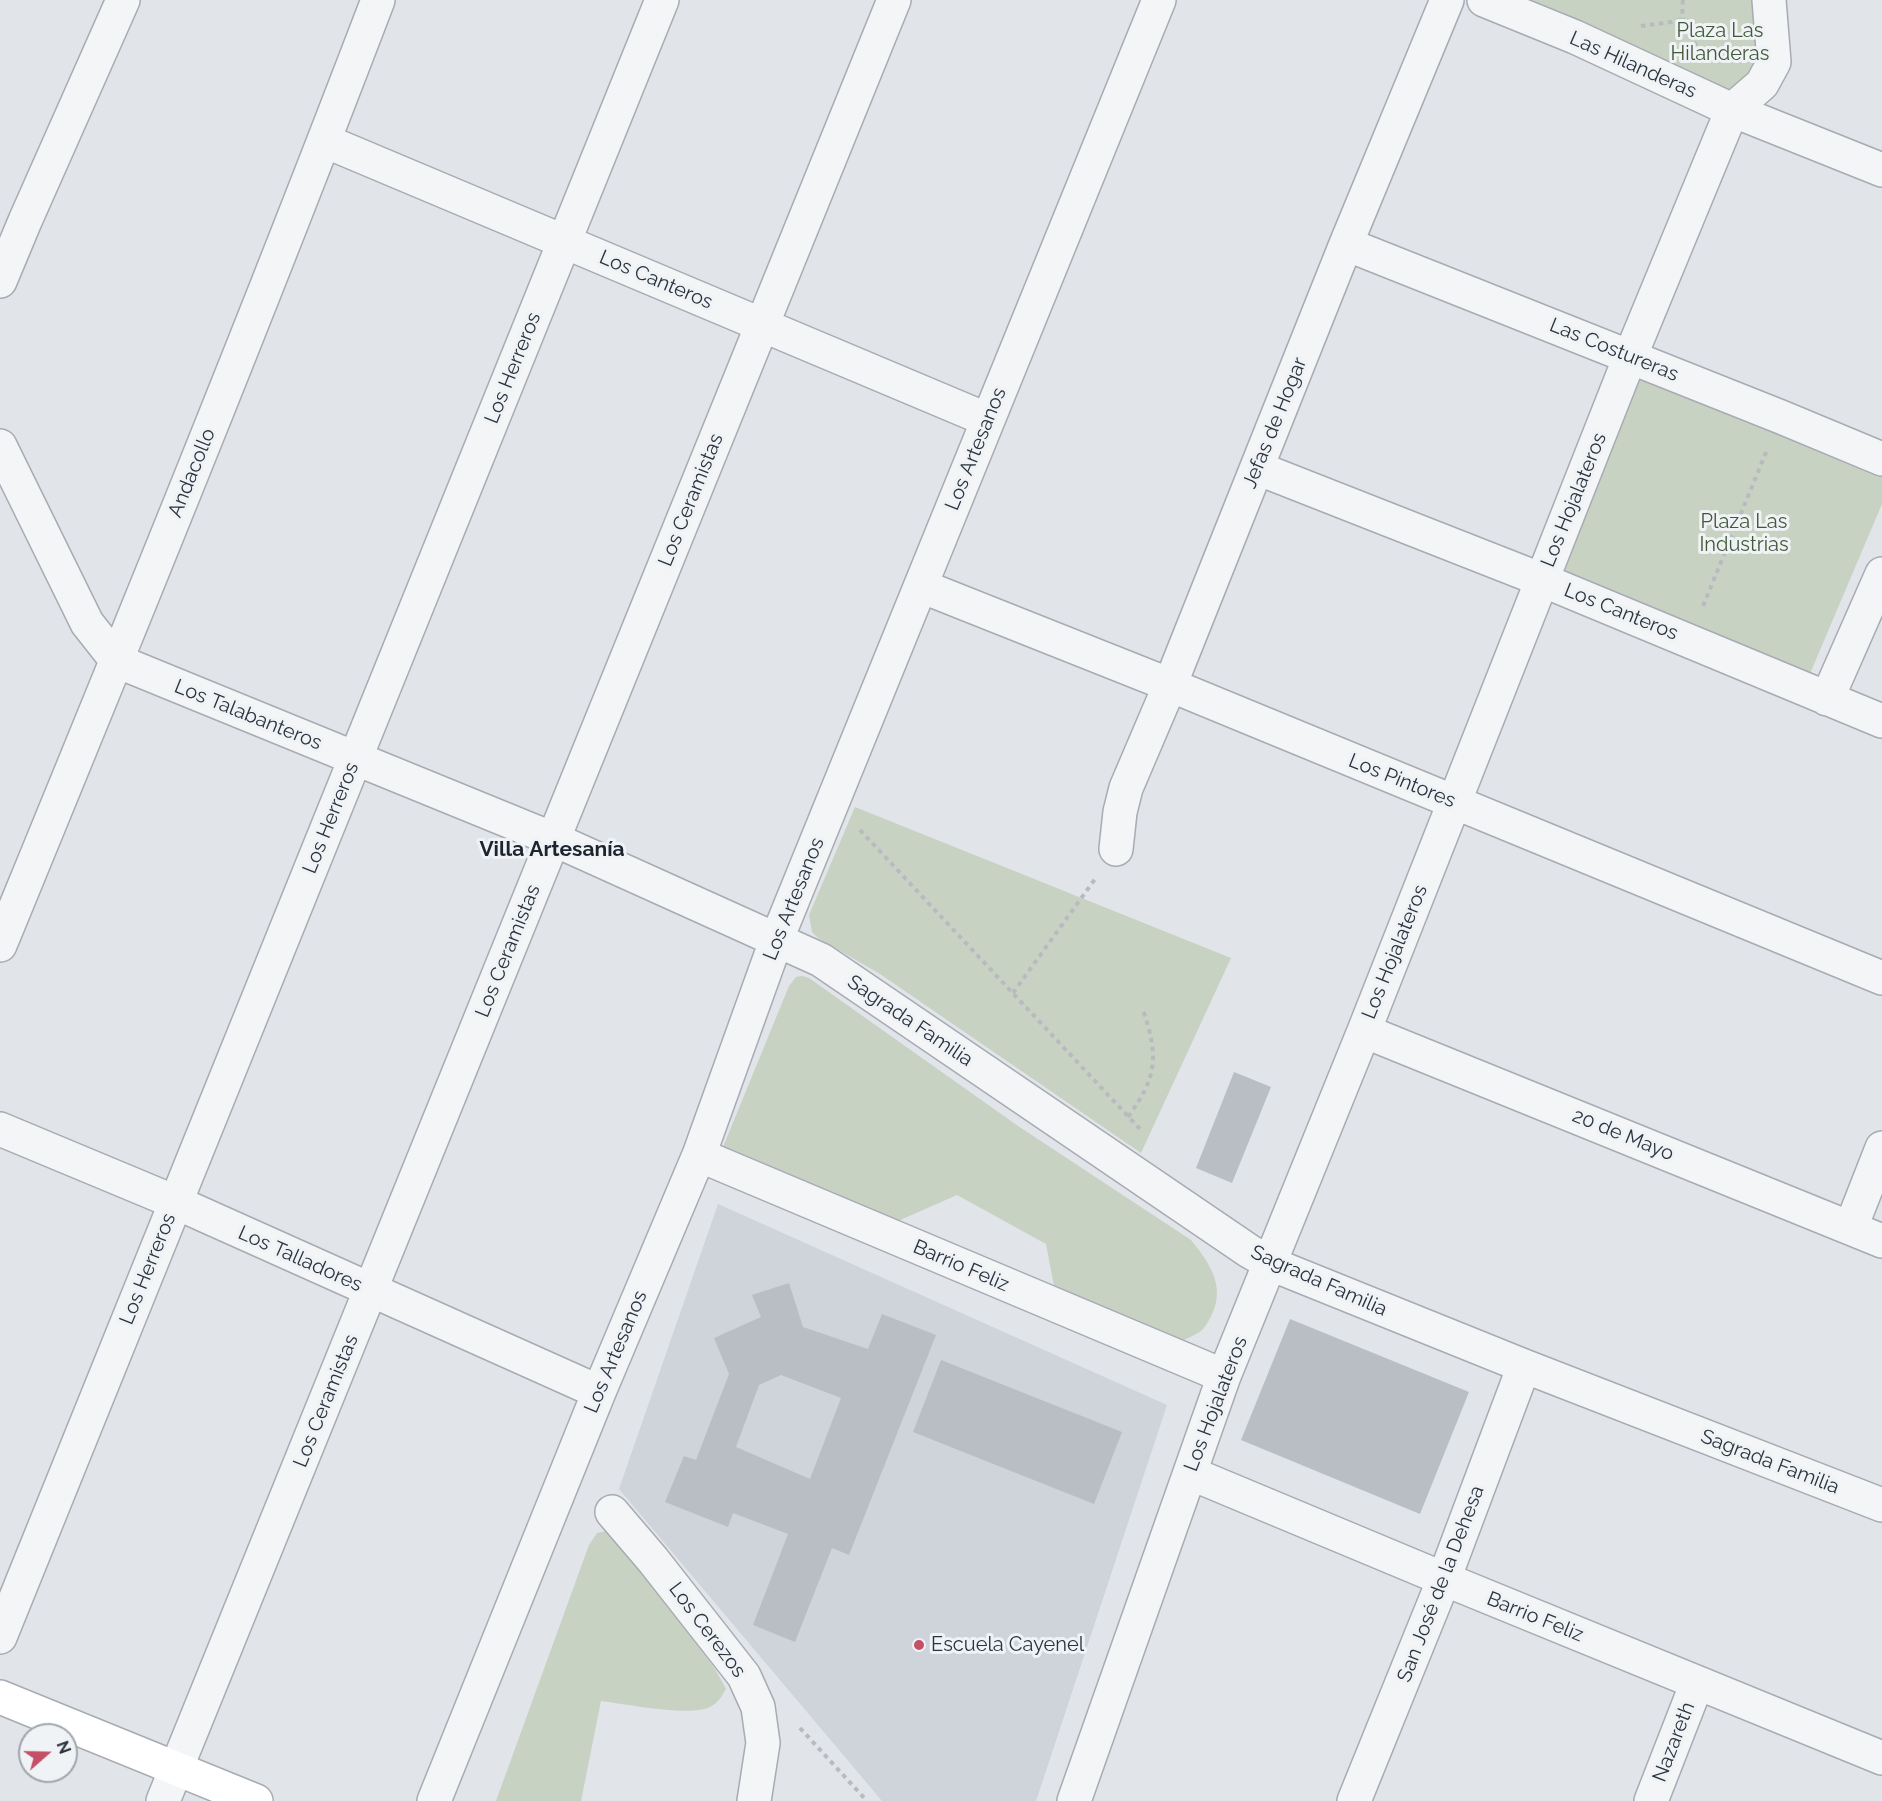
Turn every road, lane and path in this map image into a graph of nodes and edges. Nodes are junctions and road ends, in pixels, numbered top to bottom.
1 (123, 0) edge
2 (378, 0) edge
3 (662, 0) edge
4 (894, 0) edge
5 (1159, 0) edge
6 (1447, 0) edge
7 (1485, 0) edge
8 (1683, 0) edge
9 (1769, 0) edge
10 (1705, 55) dead end
11 (1732, 110) junction
12 (325, 141) junction
13 (1882, 170) edge
14 (564, 241) junction
15 (1346, 244) junction
16 (0, 281) edge
17 (762, 325) junction
18 (1630, 357) junction
19 (1781, 417) junction
20 (988, 420) junction
21 (0, 446) edge
22 (1882, 459) edge
23 (1257, 468) junction
24 (1882, 574) edge
25 (1542, 580) junction
26 (921, 586) junction
27 (1689, 640) junction
28 (117, 661) junction
29 (1170, 686) junction
30 (1827, 699) junction
31 (1882, 722) edge
32 (355, 759) junction
33 (833, 801) junction
34 (1454, 802) junction
35 (553, 839) junction
36 (1116, 849) joint
37 (776, 941) junction
38 (0, 945) edge
39 (1882, 978) edge
40 (1012, 993) junction
41 (1143, 1010) dead end
42 (1364, 1031) junction
43 (1128, 1117) junction
44 (0, 1129) edge
45 (1144, 1134) dead end
46 (1882, 1148) edge
47 (699, 1155) junction
48 (175, 1202) junction
49 (1851, 1227) junction
50 (1882, 1240) edge
51 (1271, 1264) junction
52 (371, 1290) junction
53 (1524, 1366) junction
54 (1224, 1377) junction
55 (599, 1392) junction
56 (1190, 1473) junction
57 (1882, 1505) edge
58 (612, 1512) dead end
59 (1444, 1579) junction
60 (0, 1637) edge
61 (1697, 1683) junction
62 (0, 1697) edge
63 (758, 1707) junction
64 (1882, 1758) edge
65 (176, 1769) junction
66 (163, 1801) edge
67 (256, 1801) edge
68 (434, 1801) edge
69 (754, 1801) edge
70 (867, 1801) edge
71 (1074, 1801) edge
72 (1354, 1801) edge
73 (1651, 1801) edge

1 - 16 street
2 - 12 street, Andacollo
3 - 14 street, Los Herreros
4 - 17 street, Los Ceramistas
5 - 20 street, Los Artesanos
6 - 15 street, Jefas de Hogar
7 - 11 street, Las Hilanderas
8 - 10 path
9 - 11 street
11 - 13 street, Las Hilanderas
11 - 18 street, Los Hojalateros
12 - 14 street, Los Canteros
12 - 28 street, Andacollo
14 - 17 street, Los Canteros
14 - 32 street, Los Herreros
15 - 18 street, Las Costureras
15 - 23 street, Jefas de Hogar
17 - 20 street, Los Canteros
17 - 35 street, Los Ceramistas
18 - 19 street, Las Costureras
18 - 25 street, Los Hojalateros
19 - 22 street, Las Costureras
19 - 27 path
20 - 26 street, Los Artesanos
21 - 28 street
23 - 25 street, Los Canteros
23 - 29 street, Jefas de Hogar
24 - 30 street
25 - 27 street, Los Canteros
25 - 34 street, Los Hojalateros
26 - 29 street, Los Pintores
26 - 33 street, Los Artesanos
27 - 30 street, Los Canteros
28 - 32 street, Los Talabanteros
28 - 38 street, Andacollo
29 - 34 street, Los Pintores
29 - 36 street, Jefas de Hogar
30 - 31 street, Los Canteros
32 - 35 street, Los Talabanteros
32 - 48 street, Los Herreros
33 - 37 street, Los Artesanos
33 - 40 path
34 - 39 street, Los Pintores
34 - 42 street, Los Hojalateros
35 - 37 street, Los Talabanteros
35 - 52 street, Los Ceramistas
36 - 40 path
37 - 47 street, Los Artesanos
37 - 51 street, Sagrada Familia
40 - 43 path
41 - 43 path
42 - 49 street, 20 de Mayo
42 - 51 street, Los Hojalateros
43 - 45 path
44 - 48 street, Los Talladores
46 - 49 street
47 - 54 street, Barrio Feliz
47 - 55 street, Los Artesanos
48 - 52 street, Los Talladores
48 - 60 street, Los Herreros
49 - 50 street, 20 de Mayo
51 - 53 street, Sagrada Familia
51 - 54 street, Los Hojalateros
52 - 55 street, Los Talladores
52 - 65 street, Los Ceramistas
53 - 57 street, Sagrada Familia
53 - 59 street, San José de la Dehesa
54 - 56 street, Los Hojalateros
55 - 68 street, Los Artesanos
56 - 59 street, Barrio Feliz
56 - 71 street, Los Hojalateros
58 - 63 street, Los Cerezos
59 - 61 street, Barrio Feliz
59 - 72 street, San José de la Dehesa
61 - 64 street, Barrio Feliz
61 - 73 street, Nazareth
62 - 65 main road
63 - 69 street, Los Cerezos
63 - 70 path
65 - 66 street, Los Ceramistas
65 - 67 main road

